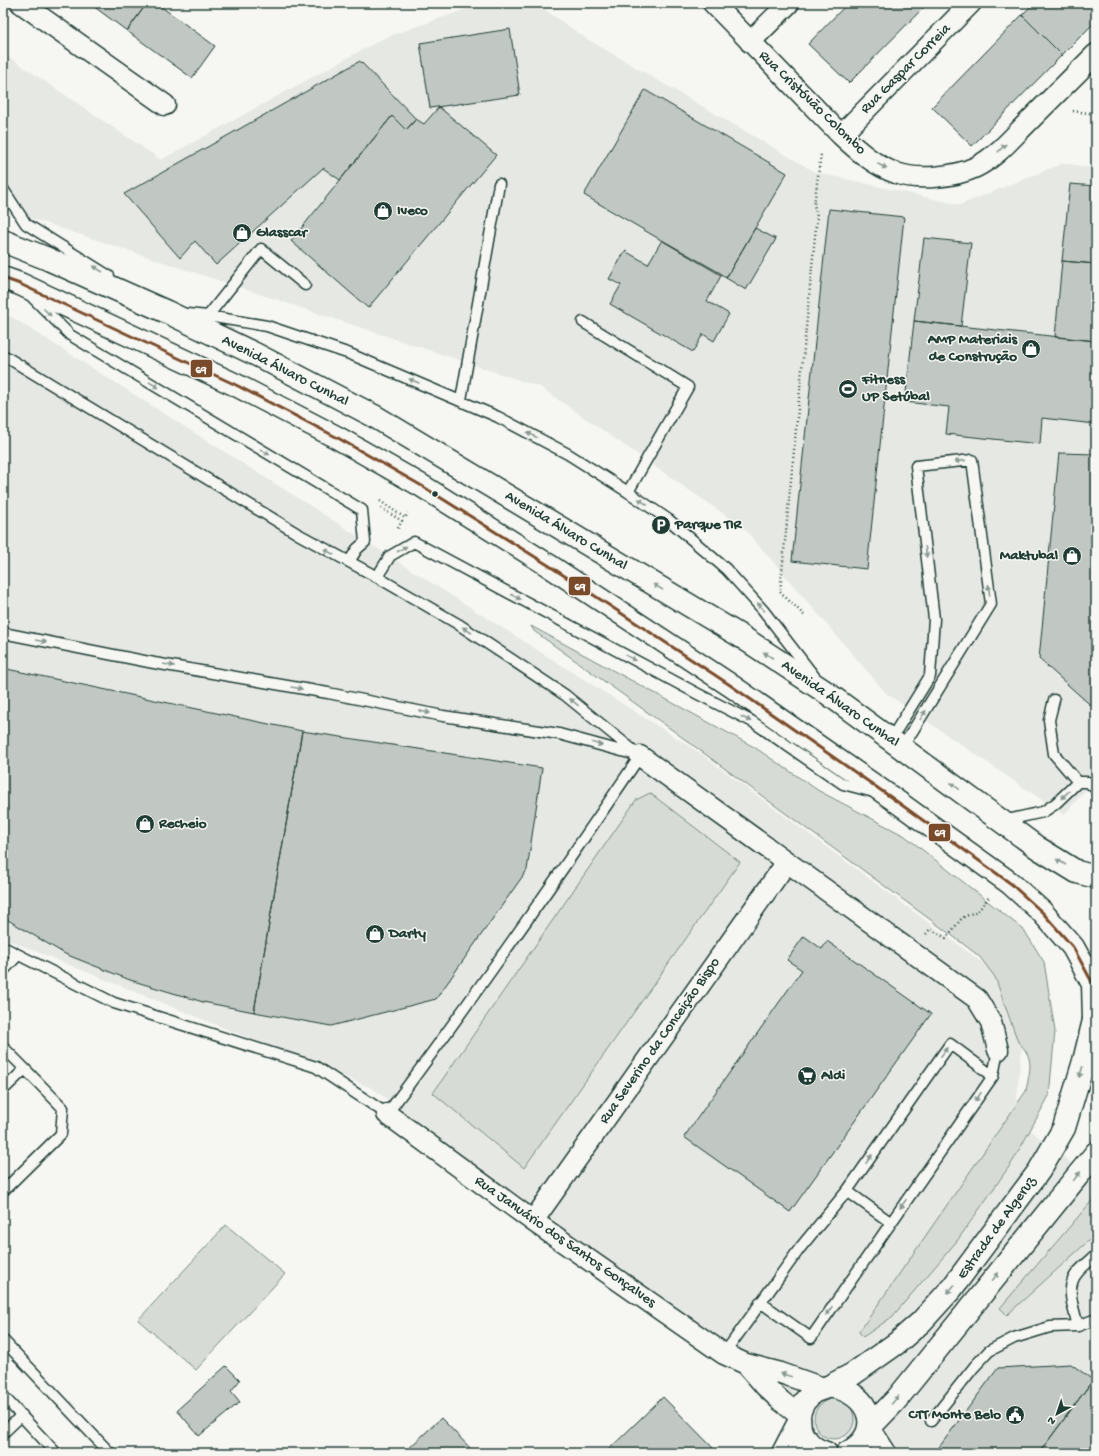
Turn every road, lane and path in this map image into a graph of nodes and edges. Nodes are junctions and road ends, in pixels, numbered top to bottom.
1 (21, 3) edge
2 (713, 3) edge
3 (789, 3) edge
4 (971, 3) edge
5 (750, 42) junction
6 (1096, 54) edge
7 (165, 104) dead end
8 (841, 135) junction
9 (821, 154) dead end
10 (500, 184) dead end
11 (3, 189) edge
12 (3, 241) edge
13 (11, 281) edge
14 (305, 286) dead end
15 (167, 312) junction
16 (208, 316) junction
17 (583, 322) dead end
18 (3, 355) edge
19 (461, 400) junction
20 (628, 492) junction
21 (349, 562) junction
22 (377, 577) junction
23 (804, 615) dead end
24 (3, 633) edge
25 (827, 693) junction
26 (1054, 700) dead end
27 (897, 743) junction
28 (640, 756) junction
29 (1078, 782) junction
30 (1096, 789) edge
31 (892, 798) junction
32 (1002, 821) junction
33 (787, 862) junction
34 (1096, 877) edge
35 (985, 902) dead end
36 (930, 929) dead end
37 (3, 947) edge
38 (18, 955) junction
39 (3, 971) edge
40 (1094, 978) edge
41 (1095, 1022) edge
42 (3, 1047) edge
43 (998, 1050) joint
44 (25, 1069) junction
45 (993, 1076) junction
46 (3, 1090) edge
47 (387, 1114) junction
48 (1096, 1153) edge
49 (3, 1191) edge
50 (847, 1191) junction
51 (533, 1221) junction
52 (890, 1222) junction
53 (1096, 1256) edge
54 (760, 1302) junction
55 (1096, 1319) edge
56 (1078, 1326) junction
57 (3, 1340) edge
58 (724, 1354) junction
59 (746, 1364) junction
60 (826, 1387) junction
61 (3, 1396) edge
62 (22, 1416) junction
63 (799, 1418) junction
64 (931, 1421) dead end
65 (868, 1429) junction
66 (3, 1433) edge
67 (56, 1453) edge
68 (110, 1453) edge
69 (783, 1453) edge
70 (826, 1453) edge
71 (847, 1453) edge
72 (886, 1453) edge

1 - 7 street
2 - 5 street, Rua Cristóvão Colombo
3 - 5 street
4 - 8 street, Rua Gaspar Correia
5 - 8 street, Rua Cristóvão Colombo
8 -> 6 street, Rua Cristóvão Colombo
9 - 23 path
10 - 19 lane
15 -> 11 lane
12 - 15 main road, Avenida Álvaro Cunhal
13 -> 21 lane
13 - 31 main road
14 - 16 lane
15 - 16 lane
25 -> 15 main road, Avenida Álvaro Cunhal
19 -> 16 lane
17 - 20 lane
21 -> 18 lane
20 -> 19 lane
25 -> 20 lane
21 - 22 lane
28 -> 22 lane
22 -> 31 lane
24 -> 28 lane
25 - 27 main road, Avenida Álvaro Cunhal
26 - 29 lane
27 -> 27 lane
32 -> 27 main road, Avenida Álvaro Cunhal
28 - 33 street
28 - 47 lane
29 - 30 lane
29 -> 32 lane
31 - 40 main road
34 -> 32 main road, Avenida Álvaro Cunhal
33 - 43 street
33 - 51 street, Rua Severino da Conceição Bispo
35 - 36 path
37 - 38 lane
38 - 39 lane
38 - 47 lane
40 - 41 main road, Estrada de Algeruz
41 -> 60 main road, Estrada de Algeruz
42 - 44 lane
43 - 45 lane
44 - 46 lane
44 - 49 lane
50 -> 45 lane
45 -> 52 lane
47 - 51 street, Rua Januário dos Santos Gonçalves
65 -> 48 main road, Estrada de Algeruz
50 - 52 lane
50 - 54 lane
51 - 58 street, Rua Januário dos Santos Gonçalves
52 -> 54 lane
53 - 56 lane
54 - 58 lane
55 - 56 lane
56 - 64 lane
57 - 68 lane
58 - 59 street, Rua Januário dos Santos Gonçalves
60 -> 59 street, Rua Januário dos Santos Gonçalves
59 - 63 street, Rua Januário dos Santos Gonçalves
60 - 63 main road, Estrada de Algeruz
60 - 65 main road
61 - 62 lane
62 - 66 lane
62 - 67 lane
63 - 69 main road, Estrada de Algeruz
63 - 70 main road
65 - 71 main road, Estrada de Algeruz
65 - 72 street

